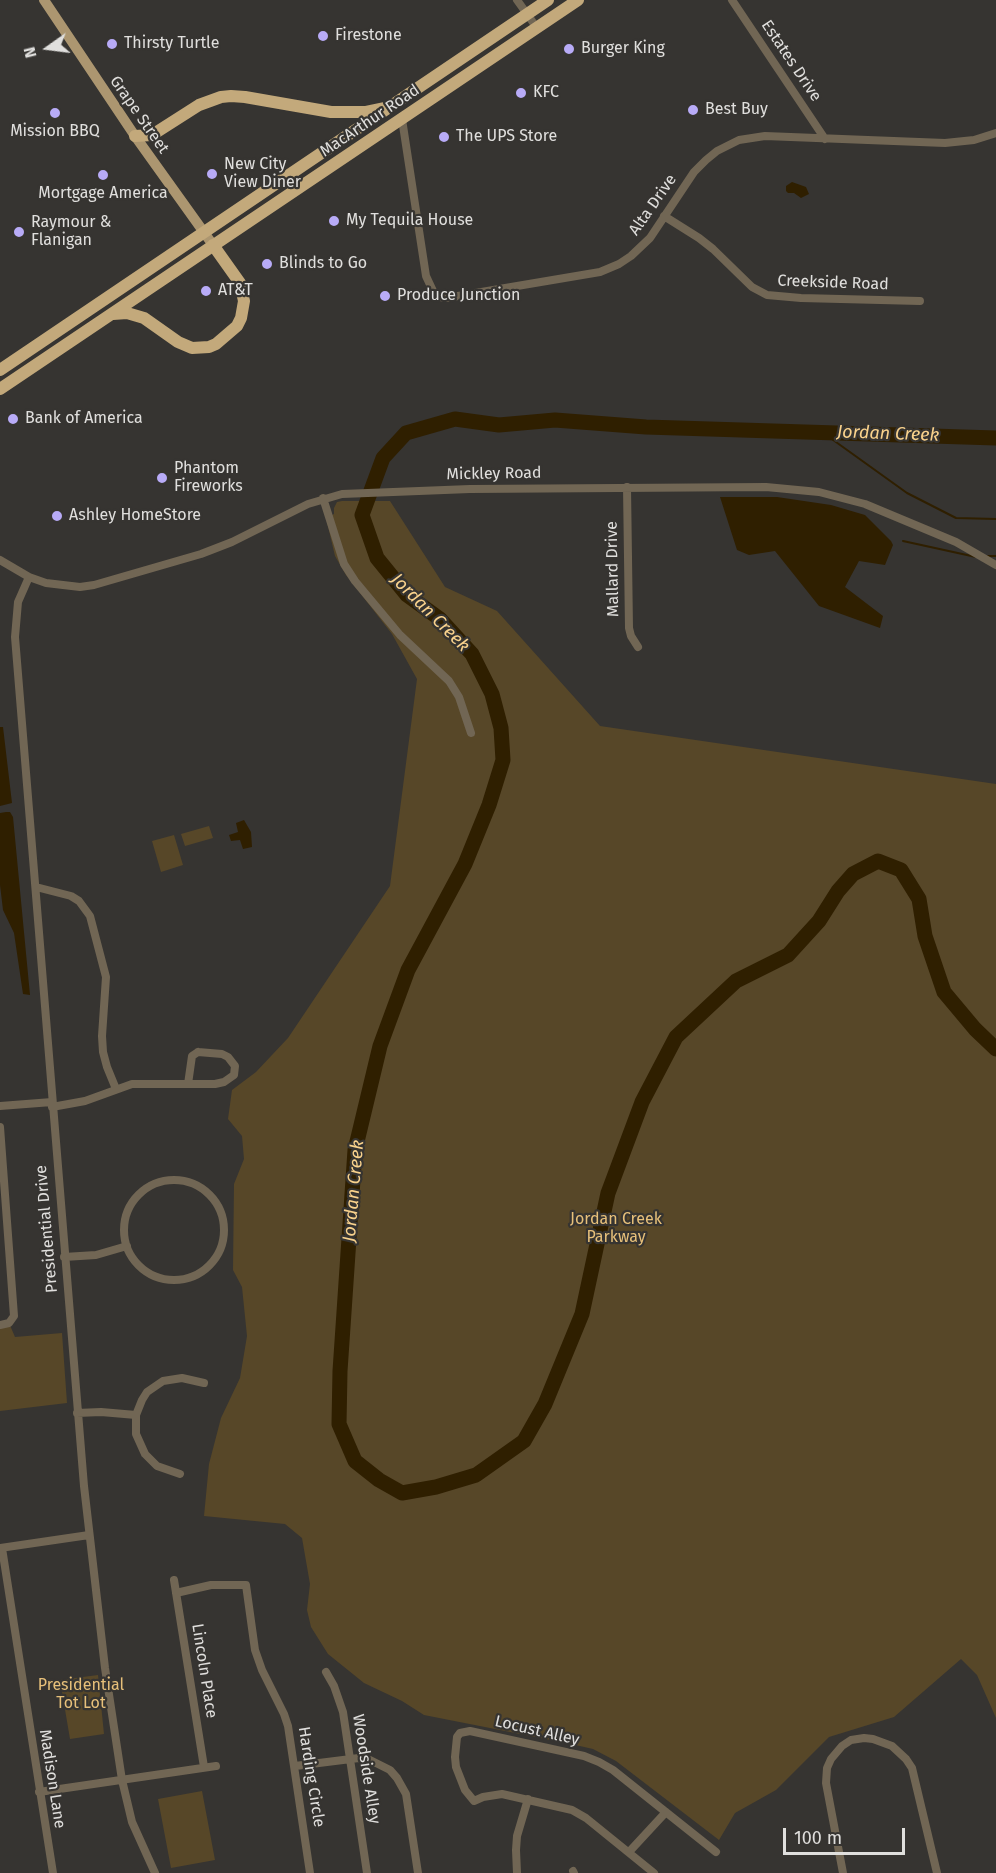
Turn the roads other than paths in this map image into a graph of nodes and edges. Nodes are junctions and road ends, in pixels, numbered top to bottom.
1 (44, 0) edge
2 (517, 0) edge
3 (548, 0) edge
4 (578, 0) edge
5 (732, 0) edge
6 (527, 14) junction
7 (537, 28) junction
8 (394, 105) junction
9 (402, 119) junction
10 (996, 133) edge
11 (135, 136) junction
12 (825, 139) junction
13 (664, 216) junction
14 (203, 232) junction
15 (213, 245) junction
16 (920, 300) dead end
17 (109, 315) junction
18 (0, 370) edge
19 (0, 389) edge
20 (627, 487) junction
21 (323, 498) junction
22 (0, 560) edge
23 (994, 564) edge
24 (29, 577) junction
25 (638, 647) dead end
26 (471, 733) dead end
27 (36, 887) junction
28 (188, 1084) junction
29 (116, 1089) junction
30 (52, 1104) junction
31 (0, 1106) edge
32 (0, 1127) edge
33 (128, 1246) junction
34 (64, 1257) junction
35 (0, 1325) edge
36 (204, 1383) dead end
37 (77, 1413) junction
38 (136, 1415) junction
39 (180, 1474) dead end
40 (89, 1535) junction
41 (1, 1548) edge
42 (174, 1580) dead end
43 (176, 1593) junction
44 (326, 1672) dead end
45 (350, 1758) junction
46 (216, 1766) dead end
47 (295, 1766) junction
48 (204, 1767) junction
49 (122, 1780) junction
50 (39, 1792) junction
51 (528, 1800) junction
52 (666, 1812) junction
53 (629, 1852) junction
54 (716, 1852) dead end
55 (52, 1873) edge
56 (155, 1873) edge
57 (310, 1873) edge
58 (367, 1873) edge
59 (418, 1873) edge
60 (517, 1873) edge
61 (654, 1873) edge
62 (843, 1873) edge
63 (937, 1873) edge

1 - 11 main road, Grape Street
2 - 6 street
3 - 6 highway, MacArthur Road
4 - 7 highway, MacArthur Road
5 - 12 street, Estates Drive
6 - 7 street
6 - 8 highway, MacArthur Road
7 - 9 highway, MacArthur Road
8 - 11 highway
8 - 14 highway, MacArthur Road
9 - 13 street, Alta Drive
9 - 15 highway, MacArthur Road
10 - 12 street, Alta Drive
11 - 14 main road, Grape Street
12 - 13 street, Alta Drive
13 - 16 street, Creekside Road
14 - 15 main road, Grape Street
14 - 18 highway, MacArthur Road
15 - 17 highway, MacArthur Road
15 - 17 highway
17 - 19 highway, MacArthur Road
20 - 21 street, Mickley Road
20 - 23 street, Mickley Road
20 - 25 street, Mallard Drive
21 - 24 street, Mickley Road
21 - 26 street
22 - 24 street, Mickley Road
24 - 27 street, Presidential Drive
27 - 29 street
27 - 30 street, Presidential Drive
28 - 28 street
28 - 29 street
29 - 30 street
30 - 31 street
30 - 34 street, Presidential Drive
32 - 35 street
33 - 33 street
33 - 34 street
34 - 37 street, Presidential Drive
36 - 38 street
37 - 38 street
37 - 40 street, Presidential Drive
38 - 39 street
40 - 41 street
40 - 49 street, Presidential Drive
41 - 50 street, Madison Lane
42 - 43 street, Lincoln Place
43 - 47 street, Harding Circle
43 - 48 street, Lincoln Place
44 - 45 street, Woodside Alley
45 - 47 street
45 - 58 street, Woodside Alley
45 - 59 street
46 - 48 street
47 - 57 street, Harding Circle
48 - 49 street
49 - 50 street
49 - 56 street, Presidential Drive
50 - 55 street, Madison Lane
51 - 52 street, Locust Alley
51 - 53 street
51 - 60 street
52 - 53 street
52 - 54 street, Locust Alley
53 - 61 street
62 - 63 street

